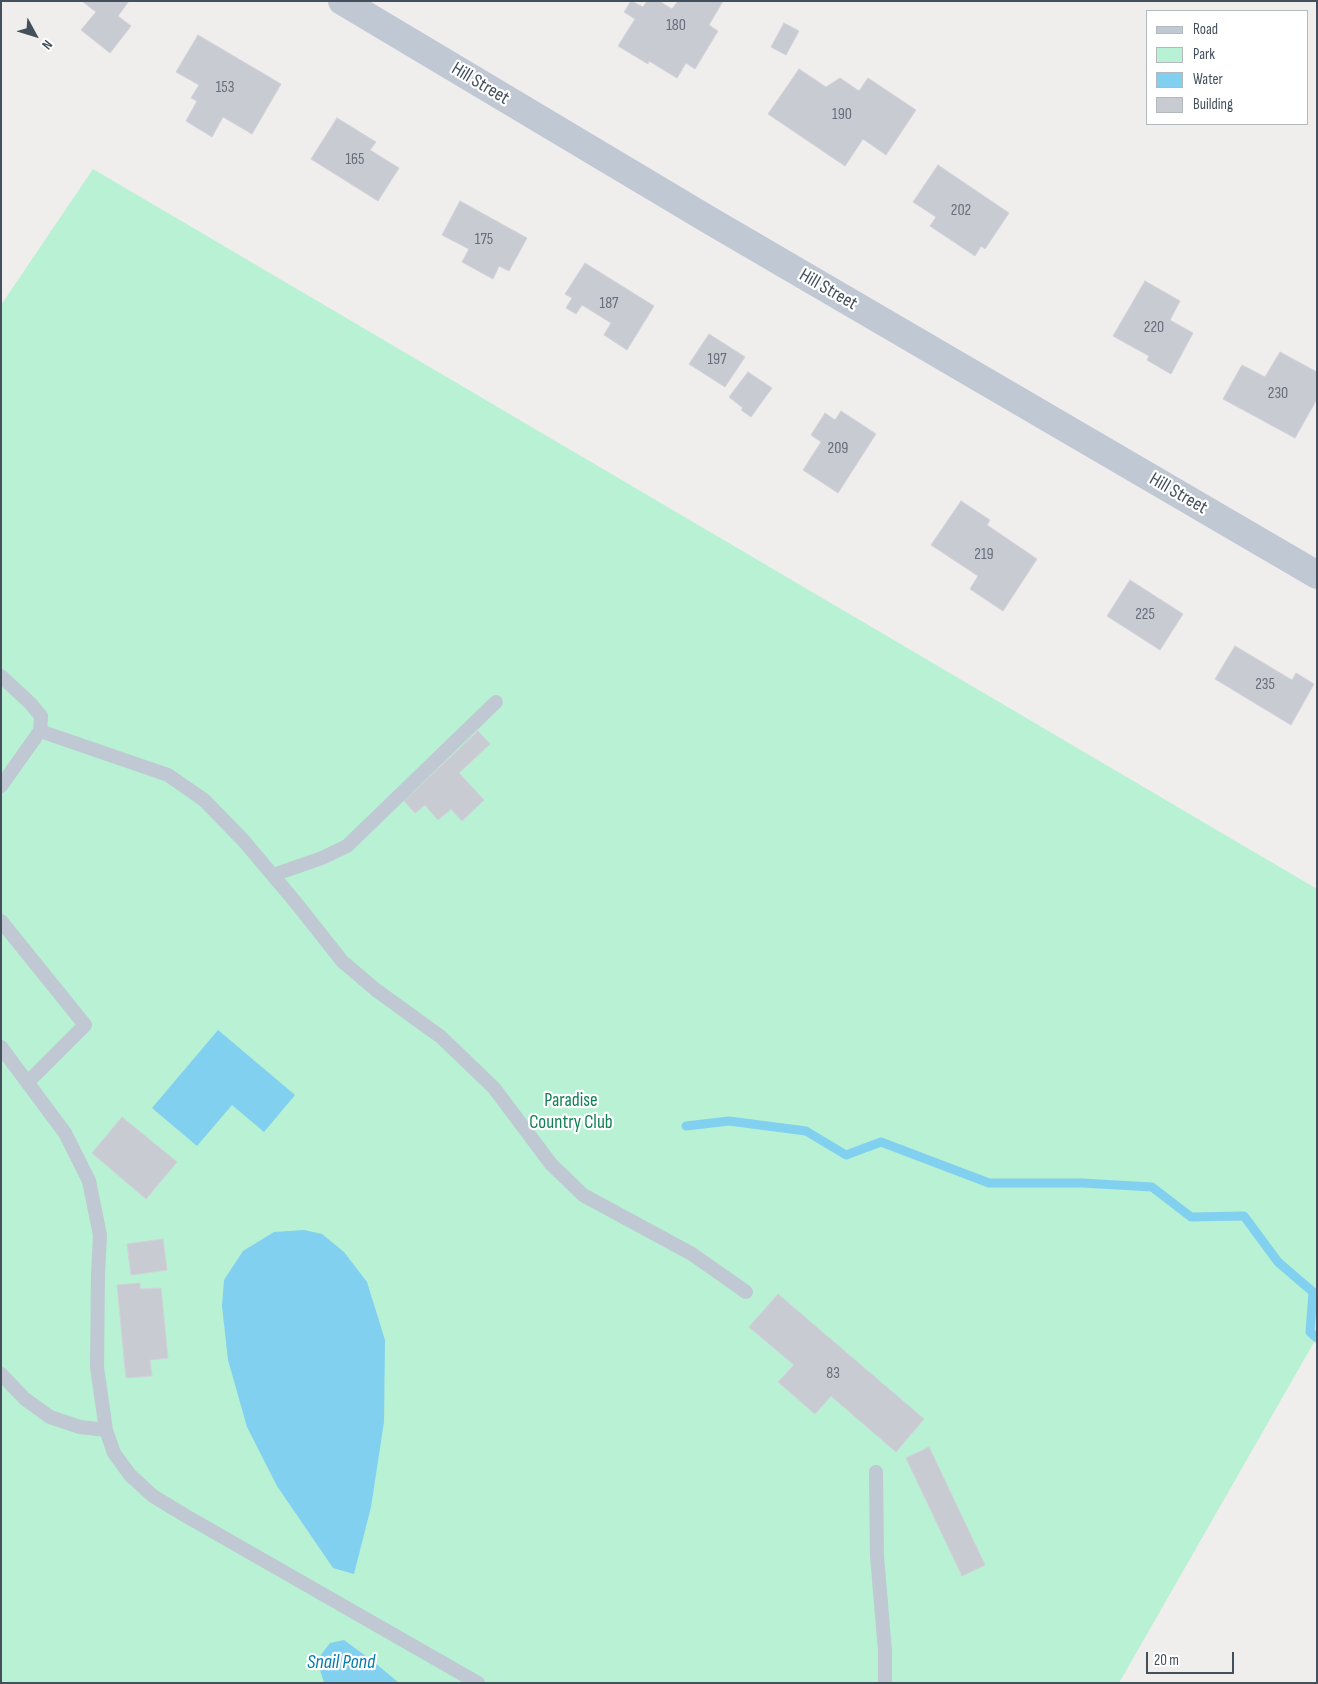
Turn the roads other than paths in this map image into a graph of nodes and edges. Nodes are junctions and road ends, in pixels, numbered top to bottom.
1 (342, 1) edge
2 (1317, 575) edge
3 (1, 676) edge
4 (496, 702) dead end
5 (40, 731) junction
6 (1, 786) edge
7 (273, 875) junction
8 (1, 922) edge
9 (1, 1047) edge
10 (28, 1082) junction
11 (746, 1292) dead end
12 (1, 1374) edge
13 (106, 1430) junction
14 (876, 1472) dead end
15 (478, 1683) edge
16 (885, 1683) edge

1 - 2 street, Hill Street
3 - 5 lane
4 - 7 lane
5 - 6 lane
5 - 7 lane
7 - 11 lane
8 - 10 lane
9 - 10 lane
10 - 13 lane
12 - 13 lane
13 - 15 lane
14 - 16 lane

